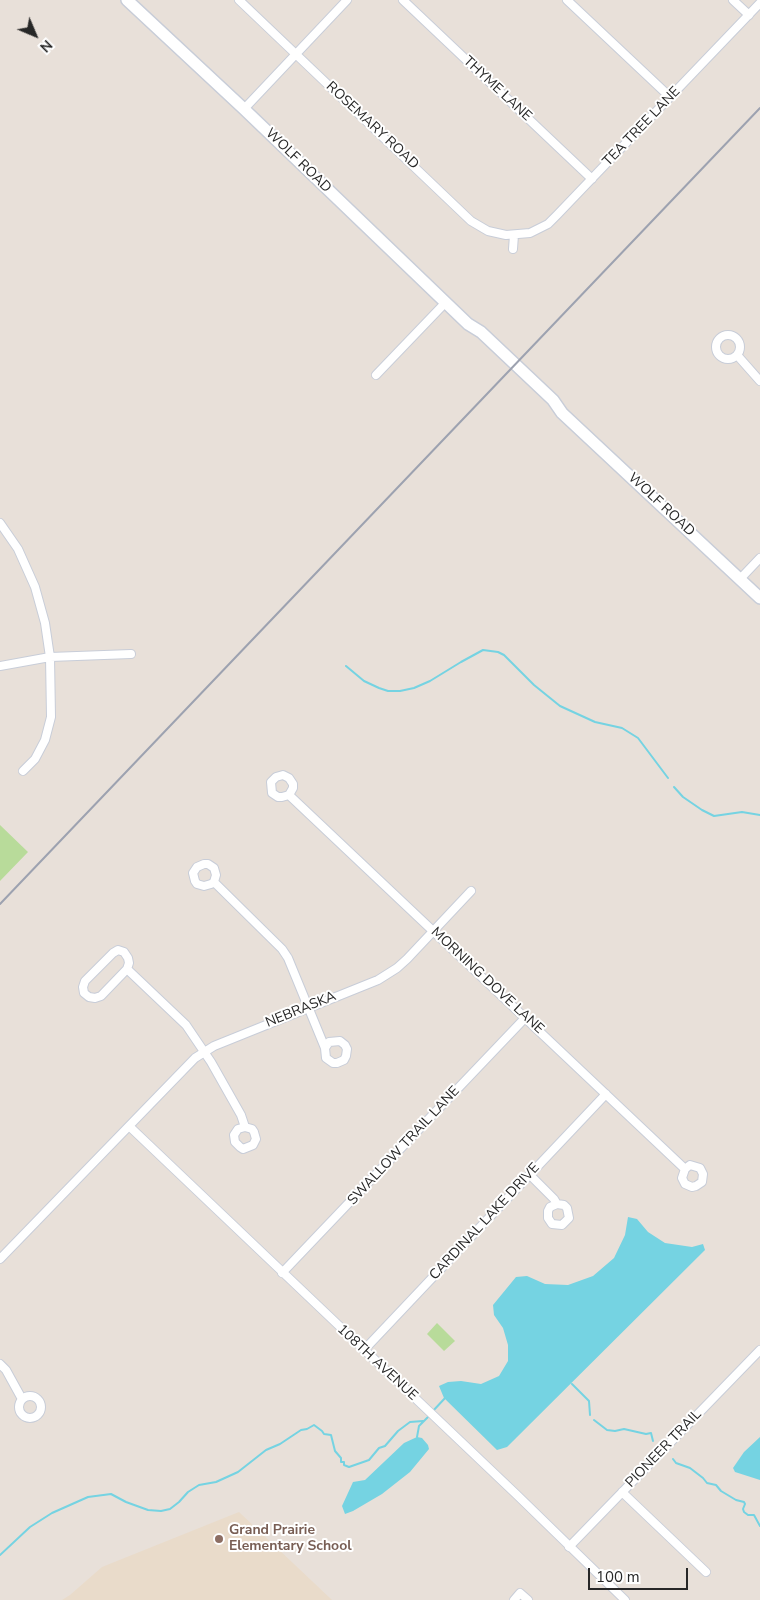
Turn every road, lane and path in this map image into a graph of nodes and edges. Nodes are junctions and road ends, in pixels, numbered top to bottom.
1 (127, 0) edge
2 (239, 0) edge
3 (347, 0) edge
4 (403, 0) edge
5 (567, 0) edge
6 (733, 0) edge
7 (760, 3) edge
8 (749, 15) junction
9 (296, 54) junction
10 (670, 97) junction
11 (244, 109) junction
12 (592, 179) junction
13 (514, 235) junction
14 (514, 250) dead end
15 (446, 302) junction
16 (736, 355) dead end
17 (376, 375) dead end
18 (760, 381) edge
19 (0, 523) edge
20 (760, 558) edge
21 (740, 579) junction
22 (760, 598) edge
23 (131, 654) dead end
24 (50, 657) junction
25 (0, 666) edge
26 (23, 771) dead end
27 (289, 795) dead end
28 (214, 882) dead end
29 (470, 891) dead end
30 (433, 930) junction
31 (128, 969) junction
32 (308, 1007) junction
33 (525, 1018) junction
34 (325, 1048) dead end
35 (204, 1052) junction
36 (606, 1094) junction
37 (129, 1126) junction
38 (245, 1127) dead end
39 (685, 1169) dead end
40 (530, 1175) junction
41 (557, 1204) dead end
42 (0, 1259) edge
43 (282, 1273) junction
44 (364, 1350) junction
45 (760, 1350) edge
46 (0, 1364) edge
47 (22, 1399) dead end
48 (622, 1492) junction
49 (569, 1547) junction
50 (706, 1572) dead end
51 (514, 1600) edge
52 (528, 1600) edge
53 (625, 1600) edge

1 - 11 main road, WOLF ROAD
2 - 9 street, ROSEMARY ROAD
3 - 9 street
4 - 12 street, THYME LANE
5 - 10 street
6 - 8 street
7 - 8 street, TEA TREE LANE
8 - 10 street, TEA TREE LANE
9 - 11 street
9 - 13 street, ROSEMARY ROAD
10 - 12 street, TEA TREE LANE
11 - 15 main road, WOLF ROAD
12 - 13 street, TEA TREE LANE
13 - 14 street
15 - 17 street
15 - 21 main road, WOLF ROAD
16 - 18 street
19 - 24 street
20 - 21 street
21 - 22 main road, WOLF ROAD
23 - 24 street
24 - 25 street
24 - 26 street
27 - 30 street, MORNING DOVE LANE
28 - 32 street
29 - 30 street, NEBRASKA
30 - 32 street, NEBRASKA
30 - 33 street, MORNING DOVE LANE
31 - 31 street
31 - 35 street
32 - 34 street
32 - 35 street, NEBRASKA
33 - 36 street, MORNING DOVE LANE
33 - 43 street, SWALLOW TRAIL LANE
35 - 37 street, NEBRASKA
35 - 38 street
36 - 39 street, MORNING DOVE LANE
36 - 40 street, CARDINAL LAKE DRIVE
37 - 42 street, NEBRASKA
37 - 43 street, 108TH AVENUE
40 - 41 street
40 - 44 street, CARDINAL LAKE DRIVE
43 - 44 street, 108TH AVENUE
44 - 49 street, 108TH AVENUE
45 - 48 street, PIONEER TRAIL
46 - 47 street
48 - 49 street, PIONEER TRAIL
48 - 50 street
49 - 53 street, 108TH AVENUE
51 - 52 street

